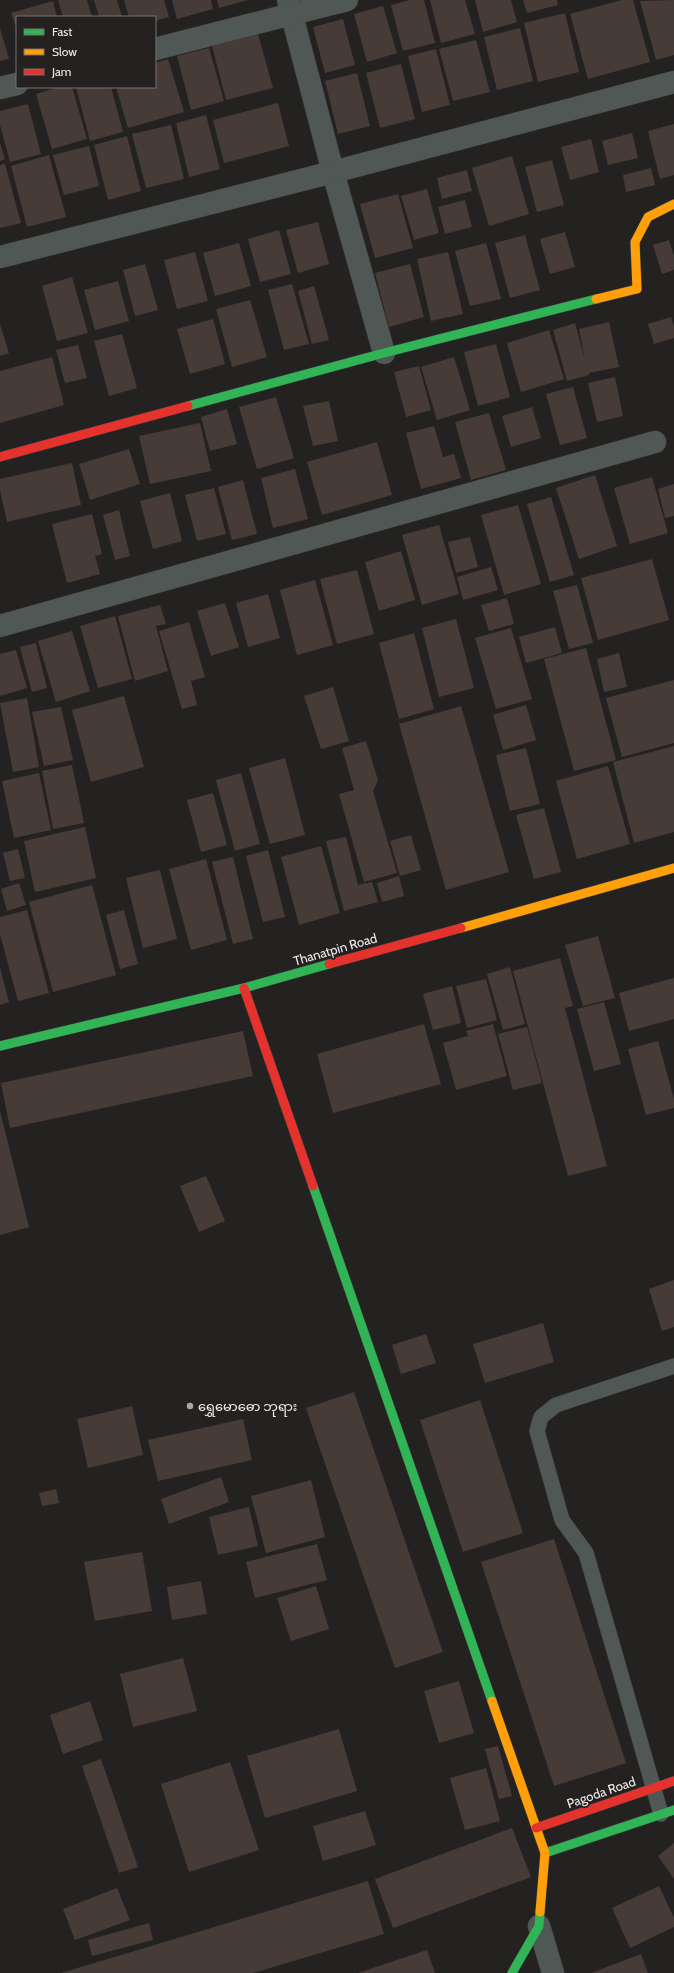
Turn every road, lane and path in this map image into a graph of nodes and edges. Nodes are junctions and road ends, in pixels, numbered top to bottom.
1 (347, 0) edge
2 (290, 7) edge
3 (156, 49) edge
4 (674, 82) edge
5 (16, 84) edge
6 (0, 88) edge
7 (332, 172) junction
8 (674, 204) edge
9 (0, 257) edge
10 (384, 353) junction
11 (655, 442) dead end
12 (0, 457) edge
13 (0, 626) edge
14 (674, 868) edge
15 (244, 988) junction
16 (0, 1046) edge
17 (674, 1366) edge
18 (674, 1781) edge
19 (653, 1788) junction
20 (667, 1812) edge
21 (536, 1828) junction
22 (545, 1853) junction
23 (539, 1926) junction
24 (512, 1973) edge
25 (553, 1973) edge

1 - 2 street
2 - 3 street
2 - 7 street
4 - 7 street
5 - 6 street
7 - 9 street
7 - 10 street
8 - 10 street
10 - 12 street
11 - 13 street
14 - 15 street, Thanatpin Road
15 - 16 street, Thanatpin Road
15 - 21 street
17 - 19 lane
18 - 19 street, Pagoda Road
19 - 20 lane
19 - 21 street, Pagoda Road
20 - 22 street
21 - 22 street
22 - 23 street
23 - 24 street
23 - 25 street

